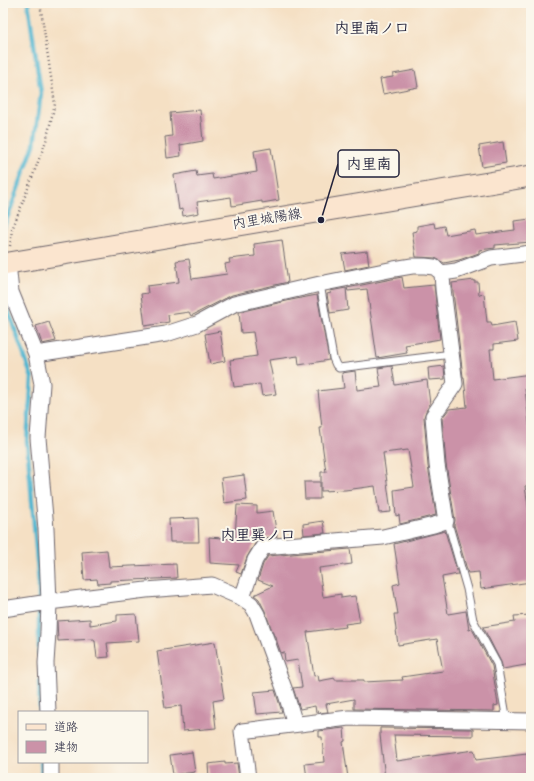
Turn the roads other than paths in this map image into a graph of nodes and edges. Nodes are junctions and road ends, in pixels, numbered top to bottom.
1 (531, 176) edge
2 (531, 253) edge
3 (6, 264) edge
4 (442, 273) junction
5 (320, 284) junction
6 (36, 354) junction
7 (452, 354) junction
8 (446, 521) junction
9 (242, 598) junction
10 (49, 602) junction
11 (3, 609) edge
12 (48, 711) edge
13 (507, 721) junction
14 (531, 721) edge
15 (295, 724) junction
16 (50, 763) edge
17 (51, 778) edge
18 (248, 778) edge

1 - 3 main road, 内里城陽線
2 - 4 street
3 - 6 street
4 - 5 street
4 - 7 street
5 - 6 street
5 - 7 lane
6 - 10 street
7 - 8 street
8 - 9 street
8 - 13 lane
9 - 10 street
9 - 15 street
10 - 11 street
10 - 12 street
13 - 14 street
13 - 15 street
15 - 18 street
16 - 17 street

